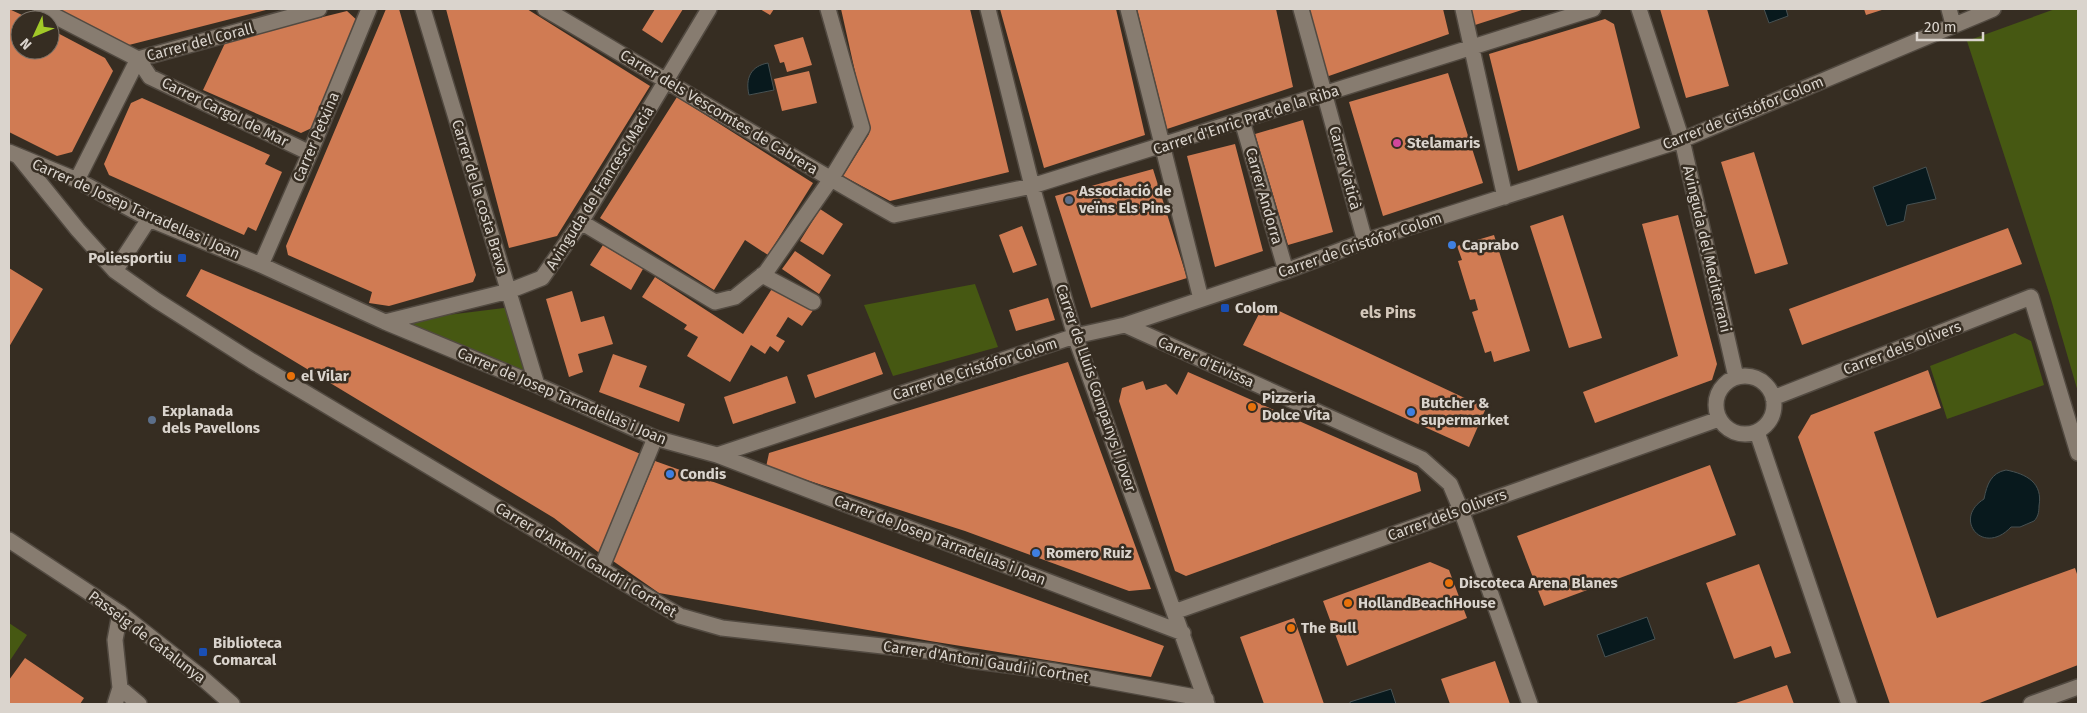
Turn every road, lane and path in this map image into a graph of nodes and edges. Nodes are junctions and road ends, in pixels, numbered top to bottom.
1 (41, 9) edge
2 (319, 9) edge
3 (369, 9) edge
4 (423, 9) edge
5 (545, 9) edge
6 (709, 9) edge
7 (828, 9) edge
8 (988, 9) edge
9 (1128, 9) edge
10 (1301, 9) edge
11 (1463, 9) edge
12 (1593, 9) edge
13 (1639, 9) edge
14 (1948, 9) edge
15 (1993, 9) edge
16 (1953, 24) junction
17 (1473, 47) junction
18 (138, 59) junction
19 (668, 80) junction
20 (1325, 95) junction
21 (1242, 121) junction
22 (1682, 140) junction
23 (1164, 146) junction
24 (310, 153) junction
25 (14, 155) edge
26 (77, 180) junction
27 (831, 180) junction
28 (1032, 186) junction
29 (1505, 198) junction
30 (894, 215) joint
31 (149, 219) junction
32 (582, 222) junction
33 (1365, 241) junction
34 (261, 265) junction
35 (115, 271) junction
36 (1286, 271) junction
37 (762, 275) junction
38 (509, 291) junction
39 (1201, 299) junction
40 (813, 302) dead end
41 (386, 322) junction
42 (1125, 325) junction
43 (1075, 336) junction
44 (1736, 376) junction
45 (537, 385) junction
46 (1773, 398) junction
47 (1719, 419) junction
48 (1757, 432) junction
49 (655, 438) junction
50 (2078, 453) edge
51 (717, 456) junction
52 (1461, 510) junction
53 (9, 540) edge
54 (601, 568) junction
55 (1174, 612) junction
56 (120, 613) junction
57 (1183, 632) junction
58 (2078, 687) edge
59 (120, 688) junction
60 (1206, 702) edge
61 (115, 704) edge
62 (139, 704) edge
63 (232, 704) edge
64 (1530, 704) edge
65 (1849, 704) edge
66 (2031, 704) edge

1 - 18 street, Carrer Cargol de Mar
2 - 18 street, Carrer del Corall
3 - 24 street, Carrer Petxina
4 - 38 street, Carrer de la costa Brava
5 - 19 street, Carrer dels Vescomtes de Cabrera
6 - 19 street, Avinguda de Francesc Maciá
7 - 27 street
8 - 28 street, Carrer de Lluís Companys i Jover
9 - 23 street
10 - 20 street, Carrer Vaticà
11 - 17 street
12 - 17 street, Carrer d'Enric Prat de la Riba
13 - 22 street, Avinguda del Mediterrani
14 - 16 street
15 - 16 street, Carrer de Cristófor Colom
16 - 22 street, Carrer de Cristófor Colom
17 - 20 street, Carrer d'Enric Prat de la Riba
17 - 29 street
18 - 24 street, Carrer Cargol de Mar
18 - 26 street
19 - 27 street, Carrer dels Vescomtes de Cabrera
19 - 32 street, Avinguda de Francesc Maciá
20 - 21 street, Carrer d'Enric Prat de la Riba
20 - 33 street, Carrer Vaticà
21 - 23 street, Carrer d'Enric Prat de la Riba
21 - 36 street, Carrer Andorra
22 - 29 street, Carrer de Cristófor Colom
22 - 44 street, Avinguda del Mediterrani
23 - 28 street, Carrer d'Enric Prat de la Riba
23 - 39 street
24 - 34 street, Carrer Petxina
25 - 26 street, Carrer de Josep Tarradellas i Joan
25 - 35 street, Carrer d'Antoni Gaudí i Cortnet
26 - 31 street, Carrer de Josep Tarradellas i Joan
27 - 30 street, Carrer dels Vescomtes de Cabrera
27 - 37 street
28 - 30 street, Carrer d'Enric Prat de la Riba
28 - 43 street, Carrer de Lluís Companys i Jover
29 - 33 street, Carrer de Cristófor Colom
31 - 34 street, Carrer de Josep Tarradellas i Joan
31 - 35 street
32 - 37 street
32 - 38 street, Avinguda de Francesc Maciá
33 - 36 street, Carrer de Cristófor Colom
34 - 41 street, Carrer de Josep Tarradellas i Joan
35 - 54 street, Carrer d'Antoni Gaudí i Cortnet
36 - 39 street, Carrer de Cristófor Colom
37 - 40 street
38 - 41 street, Avinguda de Francesc Maciá
38 - 45 street, Carrer de la costa Brava
39 - 42 street, Carrer de Cristófor Colom
41 - 45 street, Carrer de Josep Tarradellas i Joan
42 - 43 street, Carrer de Cristófor Colom
42 - 52 street, Carrer d'Eivissa
43 - 51 street, Carrer de Cristófor Colom
43 - 55 street, Carrer de Lluís Companys i Jover
44 - 46 street
44 - 47 street
45 - 49 street, Carrer de Josep Tarradellas i Joan
46 - 48 street
46 - 50 street, Carrer dels Olivers
47 - 48 street
47 - 52 street, Carrer dels Olivers
48 - 65 street
49 - 51 street, Carrer de Josep Tarradellas i Joan
49 - 54 street
51 - 57 street, Carrer de Josep Tarradellas i Joan
52 - 55 street, Carrer dels Olivers
52 - 64 street, Carrer d'Eivissa
53 - 56 street, Passeig de Catalunya
54 - 60 street, Carrer d'Antoni Gaudí i Cortnet
55 - 57 street, Carrer de Lluís Companys i Jover
56 - 59 street
56 - 63 street, Passeig de Catalunya
57 - 60 street, Carrer de Lluís Companys i Jover
58 - 66 street
59 - 61 street
59 - 62 street

